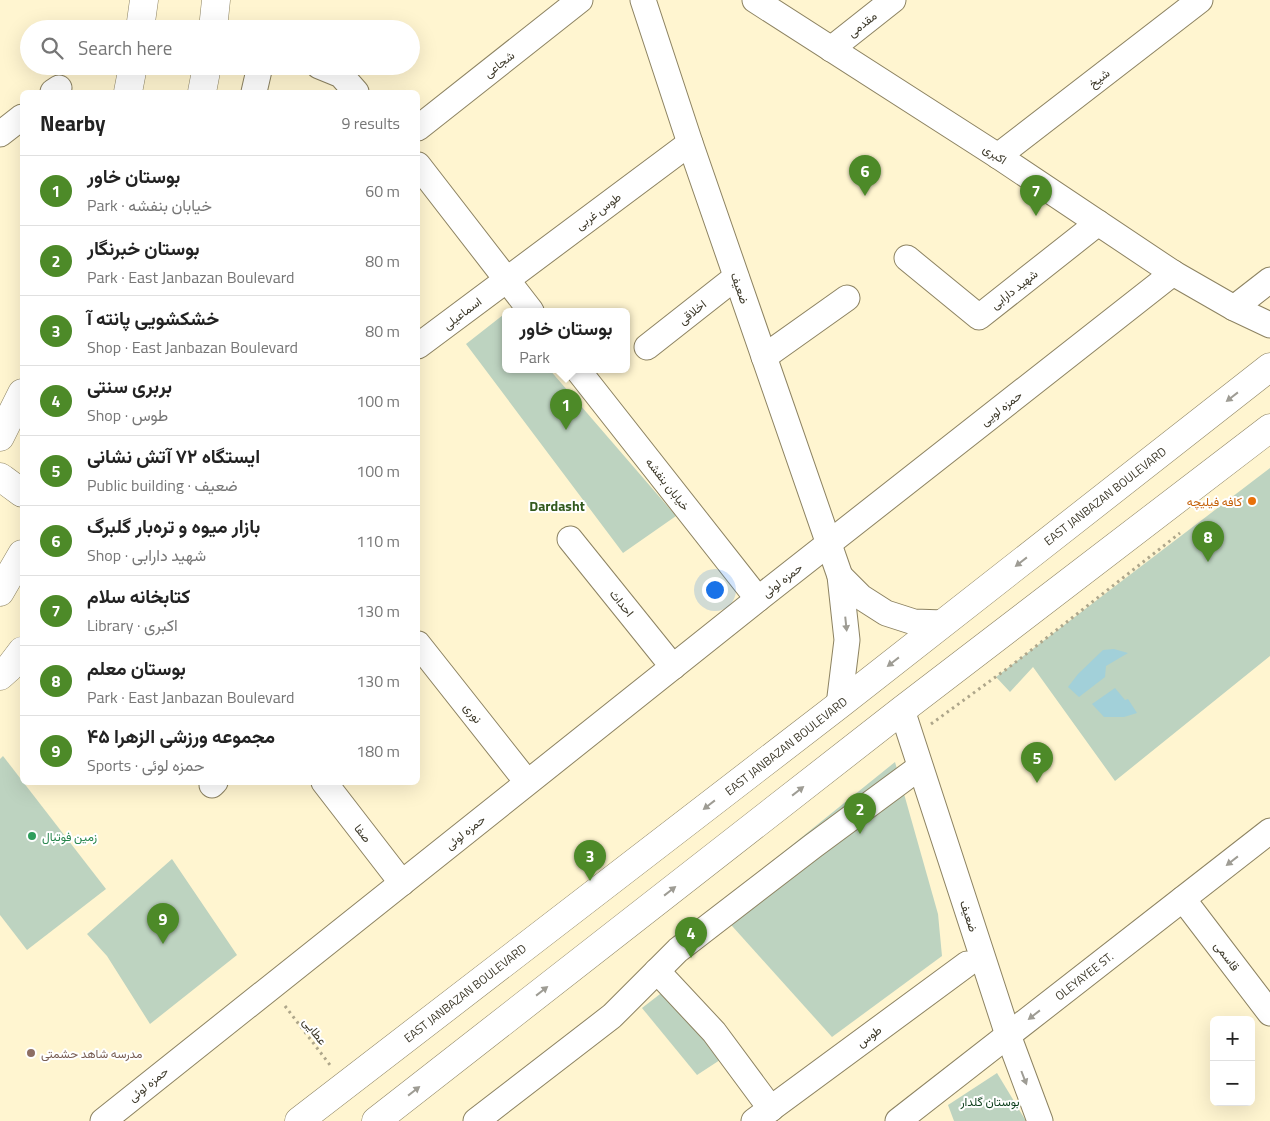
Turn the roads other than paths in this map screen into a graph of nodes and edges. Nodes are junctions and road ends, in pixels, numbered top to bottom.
1 (144, 0) edge
2 (216, 0) edge
3 (580, 0) edge
4 (643, 0) edge
5 (755, 0) edge
6 (893, 0) edge
7 (1200, 0) edge
8 (141, 20) edge
9 (215, 20) edge
10 (830, 49) junction
11 (131, 75) edge
12 (205, 75) edge
13 (258, 75) edge
14 (341, 75) edge
15 (355, 80) edge
16 (128, 90) edge
17 (202, 90) edge
18 (254, 90) edge
19 (20, 118) edge
20 (420, 126) edge
21 (0, 134) edge
22 (690, 143) junction
23 (998, 156) junction
24 (420, 168) edge
25 (1098, 223) junction
26 (907, 258) dead end
27 (1173, 273) junction
28 (736, 276) junction
29 (506, 280) junction
30 (1270, 280) edge
31 (847, 298) dead end
32 (529, 308) edge
33 (1234, 308) junction
34 (1270, 325) edge
35 (420, 344) edge
36 (647, 347) dead end
37 (764, 357) junction
38 (1270, 367) edge
39 (580, 373) edge
40 (20, 397) edge
41 (1270, 428) edge
42 (0, 437) edge
43 (0, 477) edge
44 (20, 492) edge
45 (570, 539) dead end
46 (828, 544) junction
47 (20, 557) edge
48 (840, 576) junction
49 (0, 592) edge
50 (758, 599) junction
51 (944, 623) junction
52 (420, 647) edge
53 (20, 655) edge
54 (673, 666) junction
55 (0, 676) edge
56 (839, 705) junction
57 (902, 710) junction
58 (920, 767) junction
59 (528, 782) junction
60 (326, 785) edge
61 (1267, 840) edge
62 (402, 882) junction
63 (1183, 899) junction
64 (967, 964) dead end
65 (657, 971) junction
66 (1270, 1013) edge
67 (1008, 1035) junction
68 (763, 1115) edge
69 (102, 1121) edge
70 (299, 1121) edge
71 (376, 1121) edge
72 (476, 1121) edge
73 (898, 1121) edge
74 (1040, 1121) edge

1 - 8 main road
2 - 9 main road
3 - 20 street, شجاعی
4 - 22 street, ضعیف
5 - 10 street, اکبری
6 - 10 street, مقدمی
7 - 23 street, شیخ
10 - 23 street, اکبری
11 - 16 main road
12 - 17 main road
13 - 18 street
14 - 15 street
19 - 21 street
22 - 28 street, ضعیف
22 - 29 street, طوس غربی
23 - 25 street, اکبری
24 - 29 street
25 - 26 street, شهید دارابی
25 - 27 street, اکبری
27 - 33 street, اکبری
27 - 46 street, حمزه لویی
28 - 36 street, اخلاقی
28 - 37 street, ضعیف
29 - 32 street
29 - 35 street, اسماعیلی
30 - 33 street
31 - 37 street
33 - 34 street, اکبری
37 - 46 street, ضعیف
38 -> 51 main road, EAST JANBAZAN BOULEVARD
39 - 50 street, خیابان بنفشه
40 - 42 main road
41 - 57 main road
43 - 44 main road
45 - 54 street, احداث
46 - 48 street, ضعیف
46 - 50 street, حمزه لوئی
47 - 49 main road
48 - 51 street
48 -> 56 street
50 - 54 street, حمزه لوئی
51 -> 56 main road, EAST JANBAZAN BOULEVARD
52 - 59 street, نوری
53 - 55 main road
54 - 59 street, حمزه لوئی
56 -> 70 main road, EAST JANBAZAN BOULEVARD
57 - 58 street, ضعیف
71 -> 57 main road
58 - 65 street
58 - 67 street, ضعیف
59 - 62 street, حمزه لوئی
60 - 62 street, صفا
61 -> 63 street, OLEYAYEE ST.
62 - 69 street, حمزه لوئی
63 - 66 street, قاسمی
63 -> 67 street, OLEYAYEE ST.
64 - 68 street, طوس
65 - 68 street, طوس
65 - 72 street
67 - 73 street, OLEYAYEE ST.
67 -> 74 street, ضعیف

